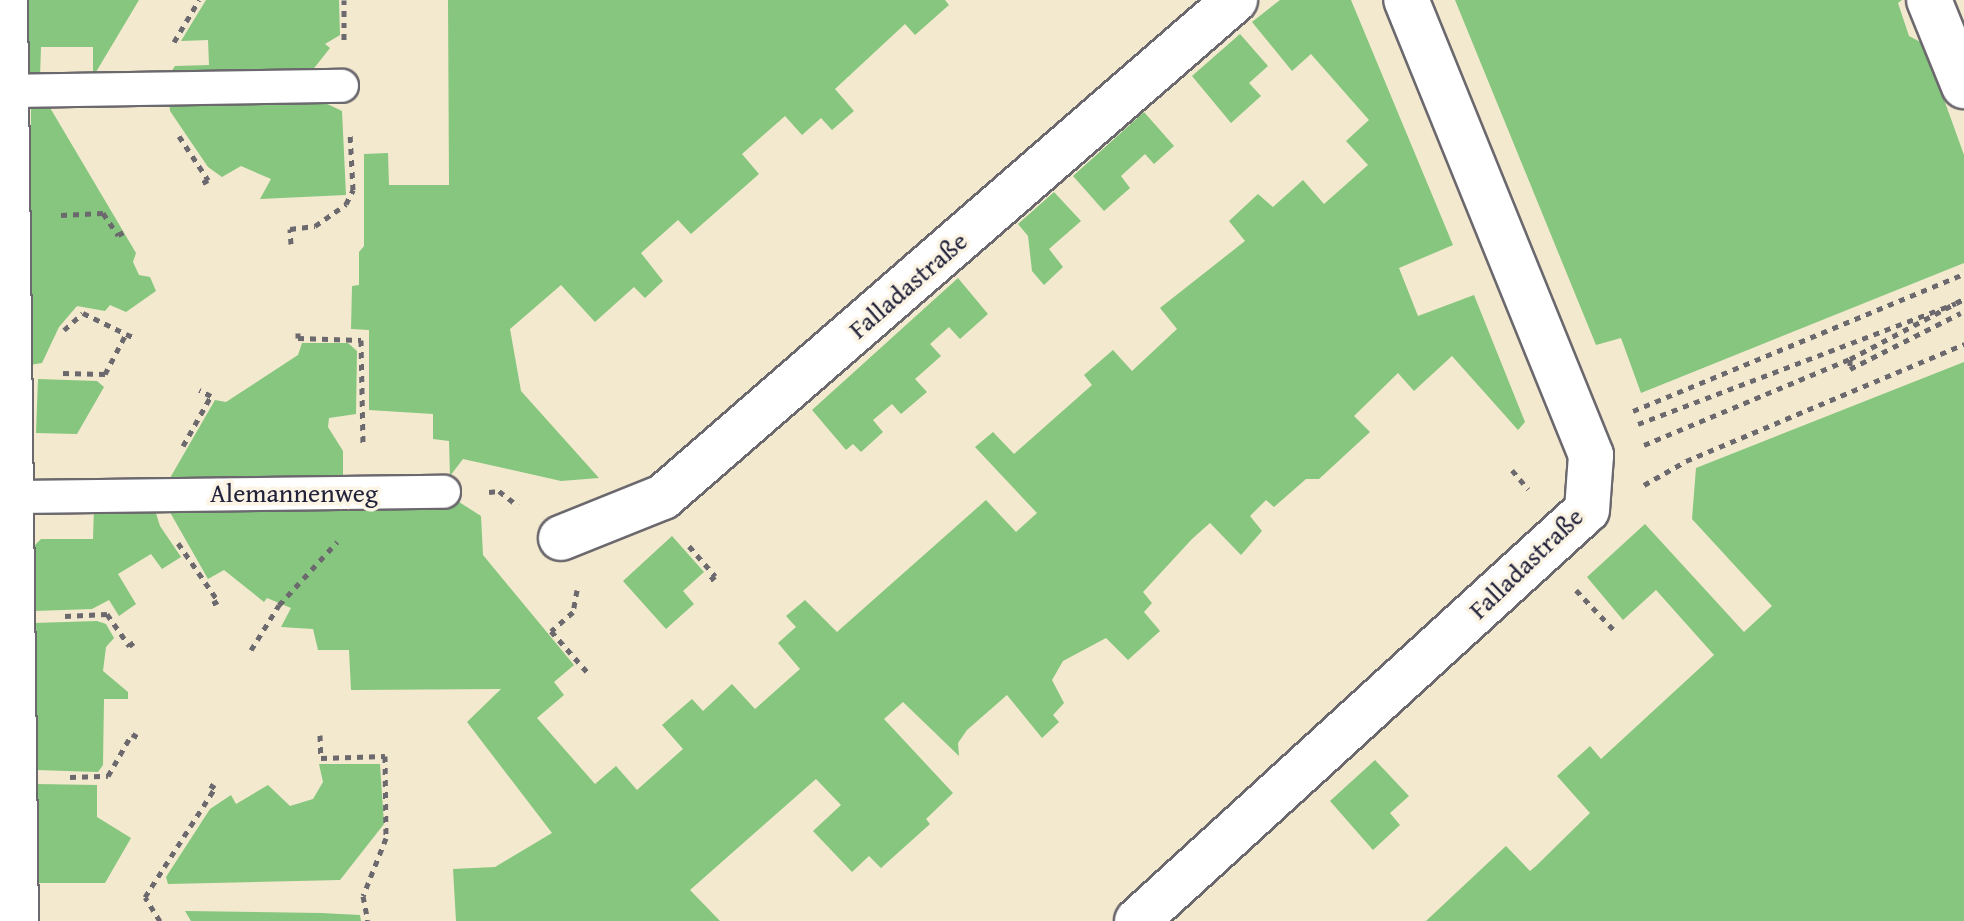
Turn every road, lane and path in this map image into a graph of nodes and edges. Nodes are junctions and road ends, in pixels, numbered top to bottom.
1 (5, 0) edge
2 (1235, 0) edge
3 (1406, 0) edge
4 (1929, 0) edge
5 (342, 86) joint
6 (1964, 86) edge
7 (6, 91) junction
8 (9, 217) junction
9 (124, 232) dead end
10 (291, 244) dead end
11 (1964, 274) edge
12 (1961, 313) dead end
13 (298, 333) dead end
14 (1964, 344) edge
15 (1850, 359) junction
16 (29, 372) junction
17 (199, 390) dead end
18 (1633, 450) dead end
19 (1636, 489) dead end
20 (444, 492) joint
21 (364, 493) junction
22 (163, 495) junction
23 (11, 497) junction
24 (561, 538) joint
25 (695, 552) dead end
26 (708, 582) dead end
27 (210, 605) dead end
28 (1596, 611) dead end
29 (50, 616) dead end
30 (1613, 629) dead end
31 (134, 642) dead end
32 (565, 647) dead end
33 (251, 650) dead end
34 (588, 673) dead end
35 (320, 735) dead end
36 (141, 739) dead end
37 (67, 777) dead end
38 (209, 784) dead end
39 (16, 921) edge
40 (160, 921) edge
41 (368, 921) edge
42 (1137, 921) edge

1 - 7 street
2 - 24 street, Falladastraße
3 - 42 street, Falladastraße
4 - 6 street
5 - 7 lane
5 - 10 path
7 - 8 street
8 - 9 path
8 - 16 street
11 - 15 path, bridge
12 - 15 path
13 - 21 path
14 - 19 path
15 - 18 path
16 - 16 path
16 - 23 street
17 - 22 path
20 - 21 lane, Alemannenweg
20 - 24 path
21 - 22 lane, Alemannenweg
21 - 33 path
22 - 23 lane, Alemannenweg
22 - 27 path
23 - 39 street
25 - 26 path
28 - 30 path
29 - 31 path
32 - 34 path
35 - 41 path
36 - 37 path
38 - 40 path

